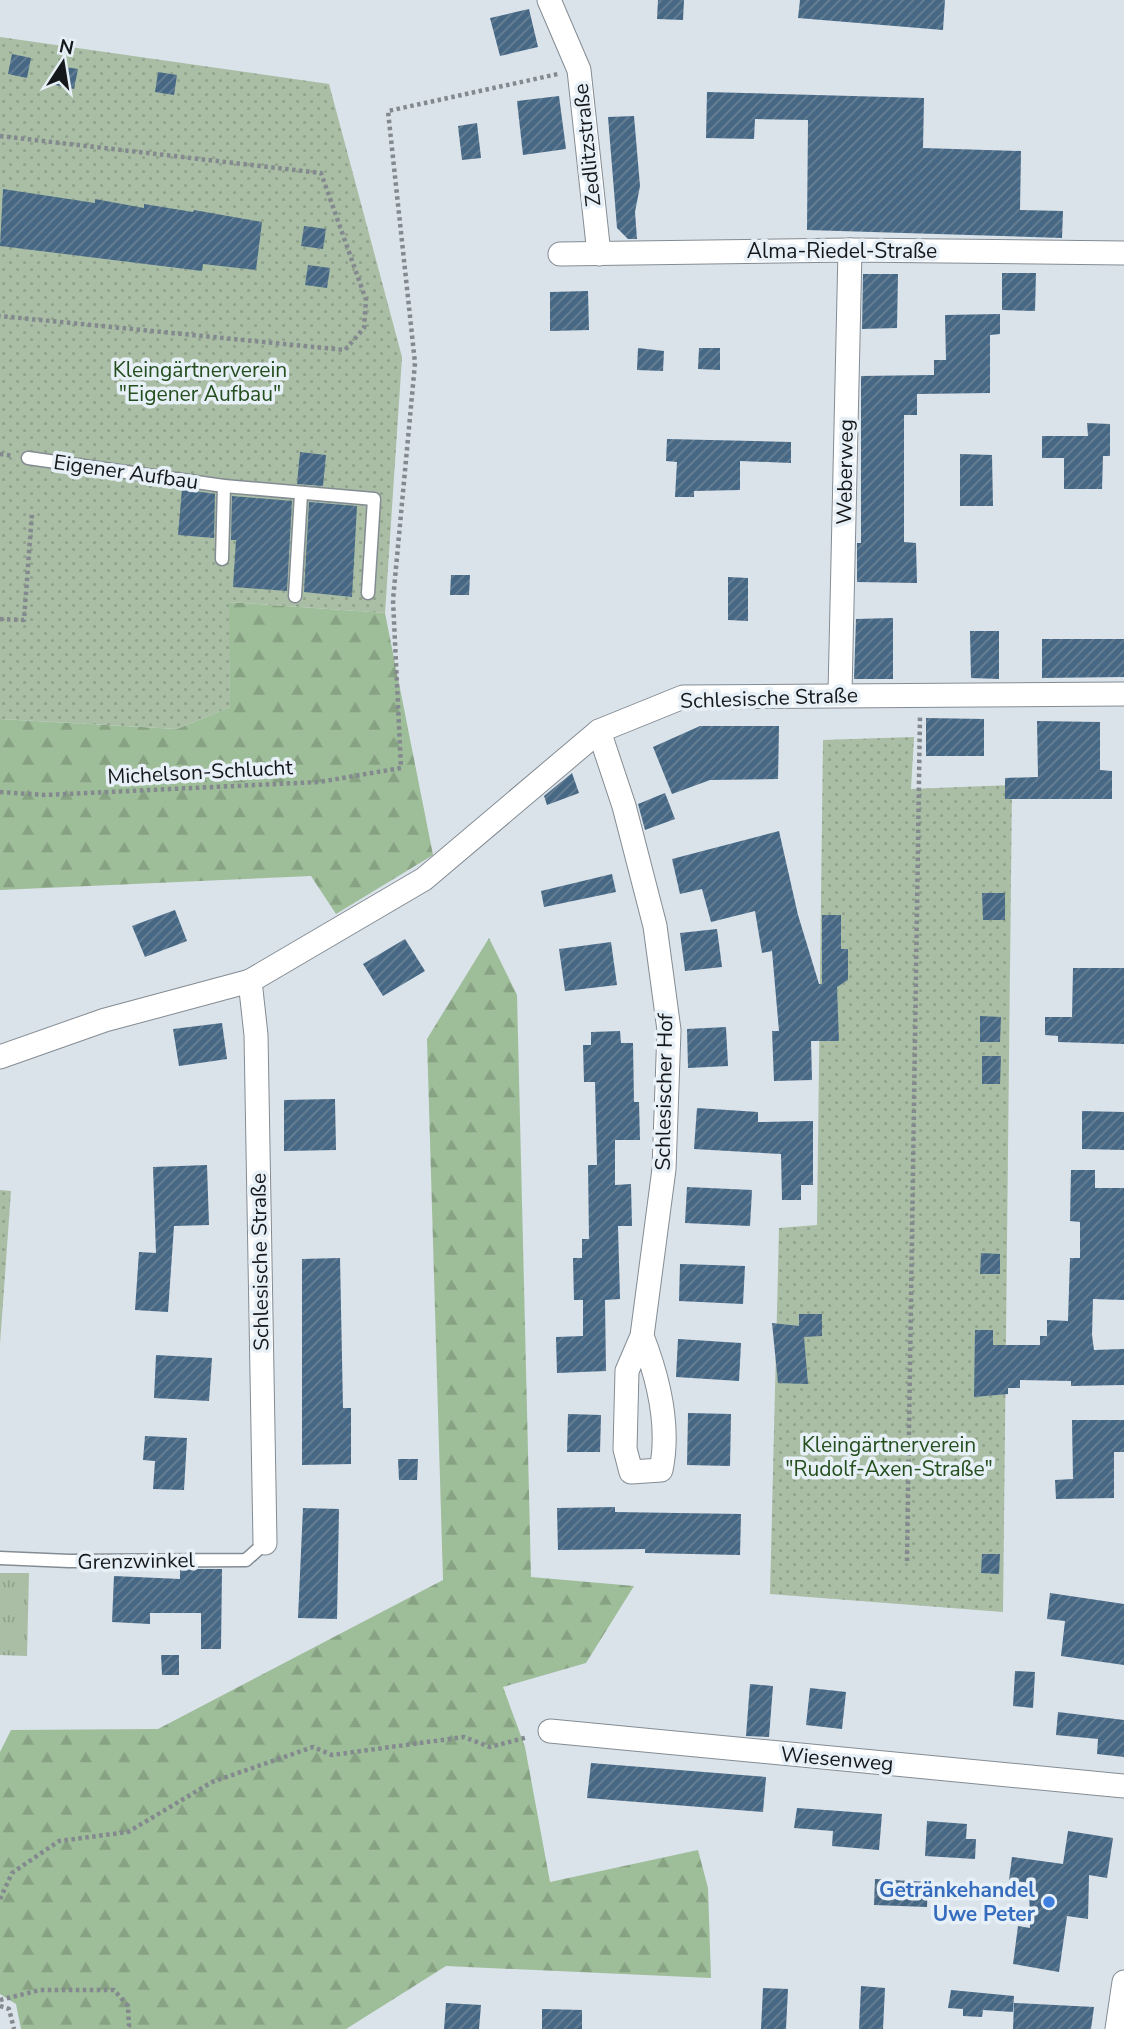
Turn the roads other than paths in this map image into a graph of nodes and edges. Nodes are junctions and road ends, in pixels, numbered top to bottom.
1 (549, 0) edge
2 (850, 250) junction
3 (1124, 253) edge
4 (560, 254) dead end
5 (599, 254) junction
6 (28, 458) dead end
7 (224, 486) junction
8 (301, 494) junction
9 (222, 559) dead end
10 (368, 593) dead end
11 (295, 596) dead end
12 (841, 693) junction
13 (1124, 694) edge
14 (599, 731) junction
15 (250, 981) junction
16 (0, 1057) edge
17 (642, 1336) junction
18 (265, 1543) joint
19 (0, 1558) edge
20 (550, 1731) road end
21 (1124, 1786) edge
22 (1124, 1982) edge
23 (1117, 2029) edge

1 - 5 street, Zedlitzstraße
2 - 3 street, Alma-Riedel-Straße
2 - 5 street, Alma-Riedel-Straße
2 - 12 street, Weberweg
4 - 5 street, Alma-Riedel-Straße
6 - 7 lane, Eigener Aufbau
7 - 8 lane, Eigener Aufbau
7 - 9 lane, Eigener Aufbau
8 - 10 lane, Eigener Aufbau
8 - 11 lane
12 - 13 street, Schlesische Straße
12 - 14 street, Schlesische Straße
14 - 15 street, Schlesische Straße
14 - 17 street, Schlesischer Hof
15 - 16 street, Schlesische Straße
15 - 18 street, Schlesische Straße
17 - 17 street, Schlesischer Hof
18 - 19 lane, Grenzwinkel
20 - 21 street, Wiesenweg
22 - 23 street

